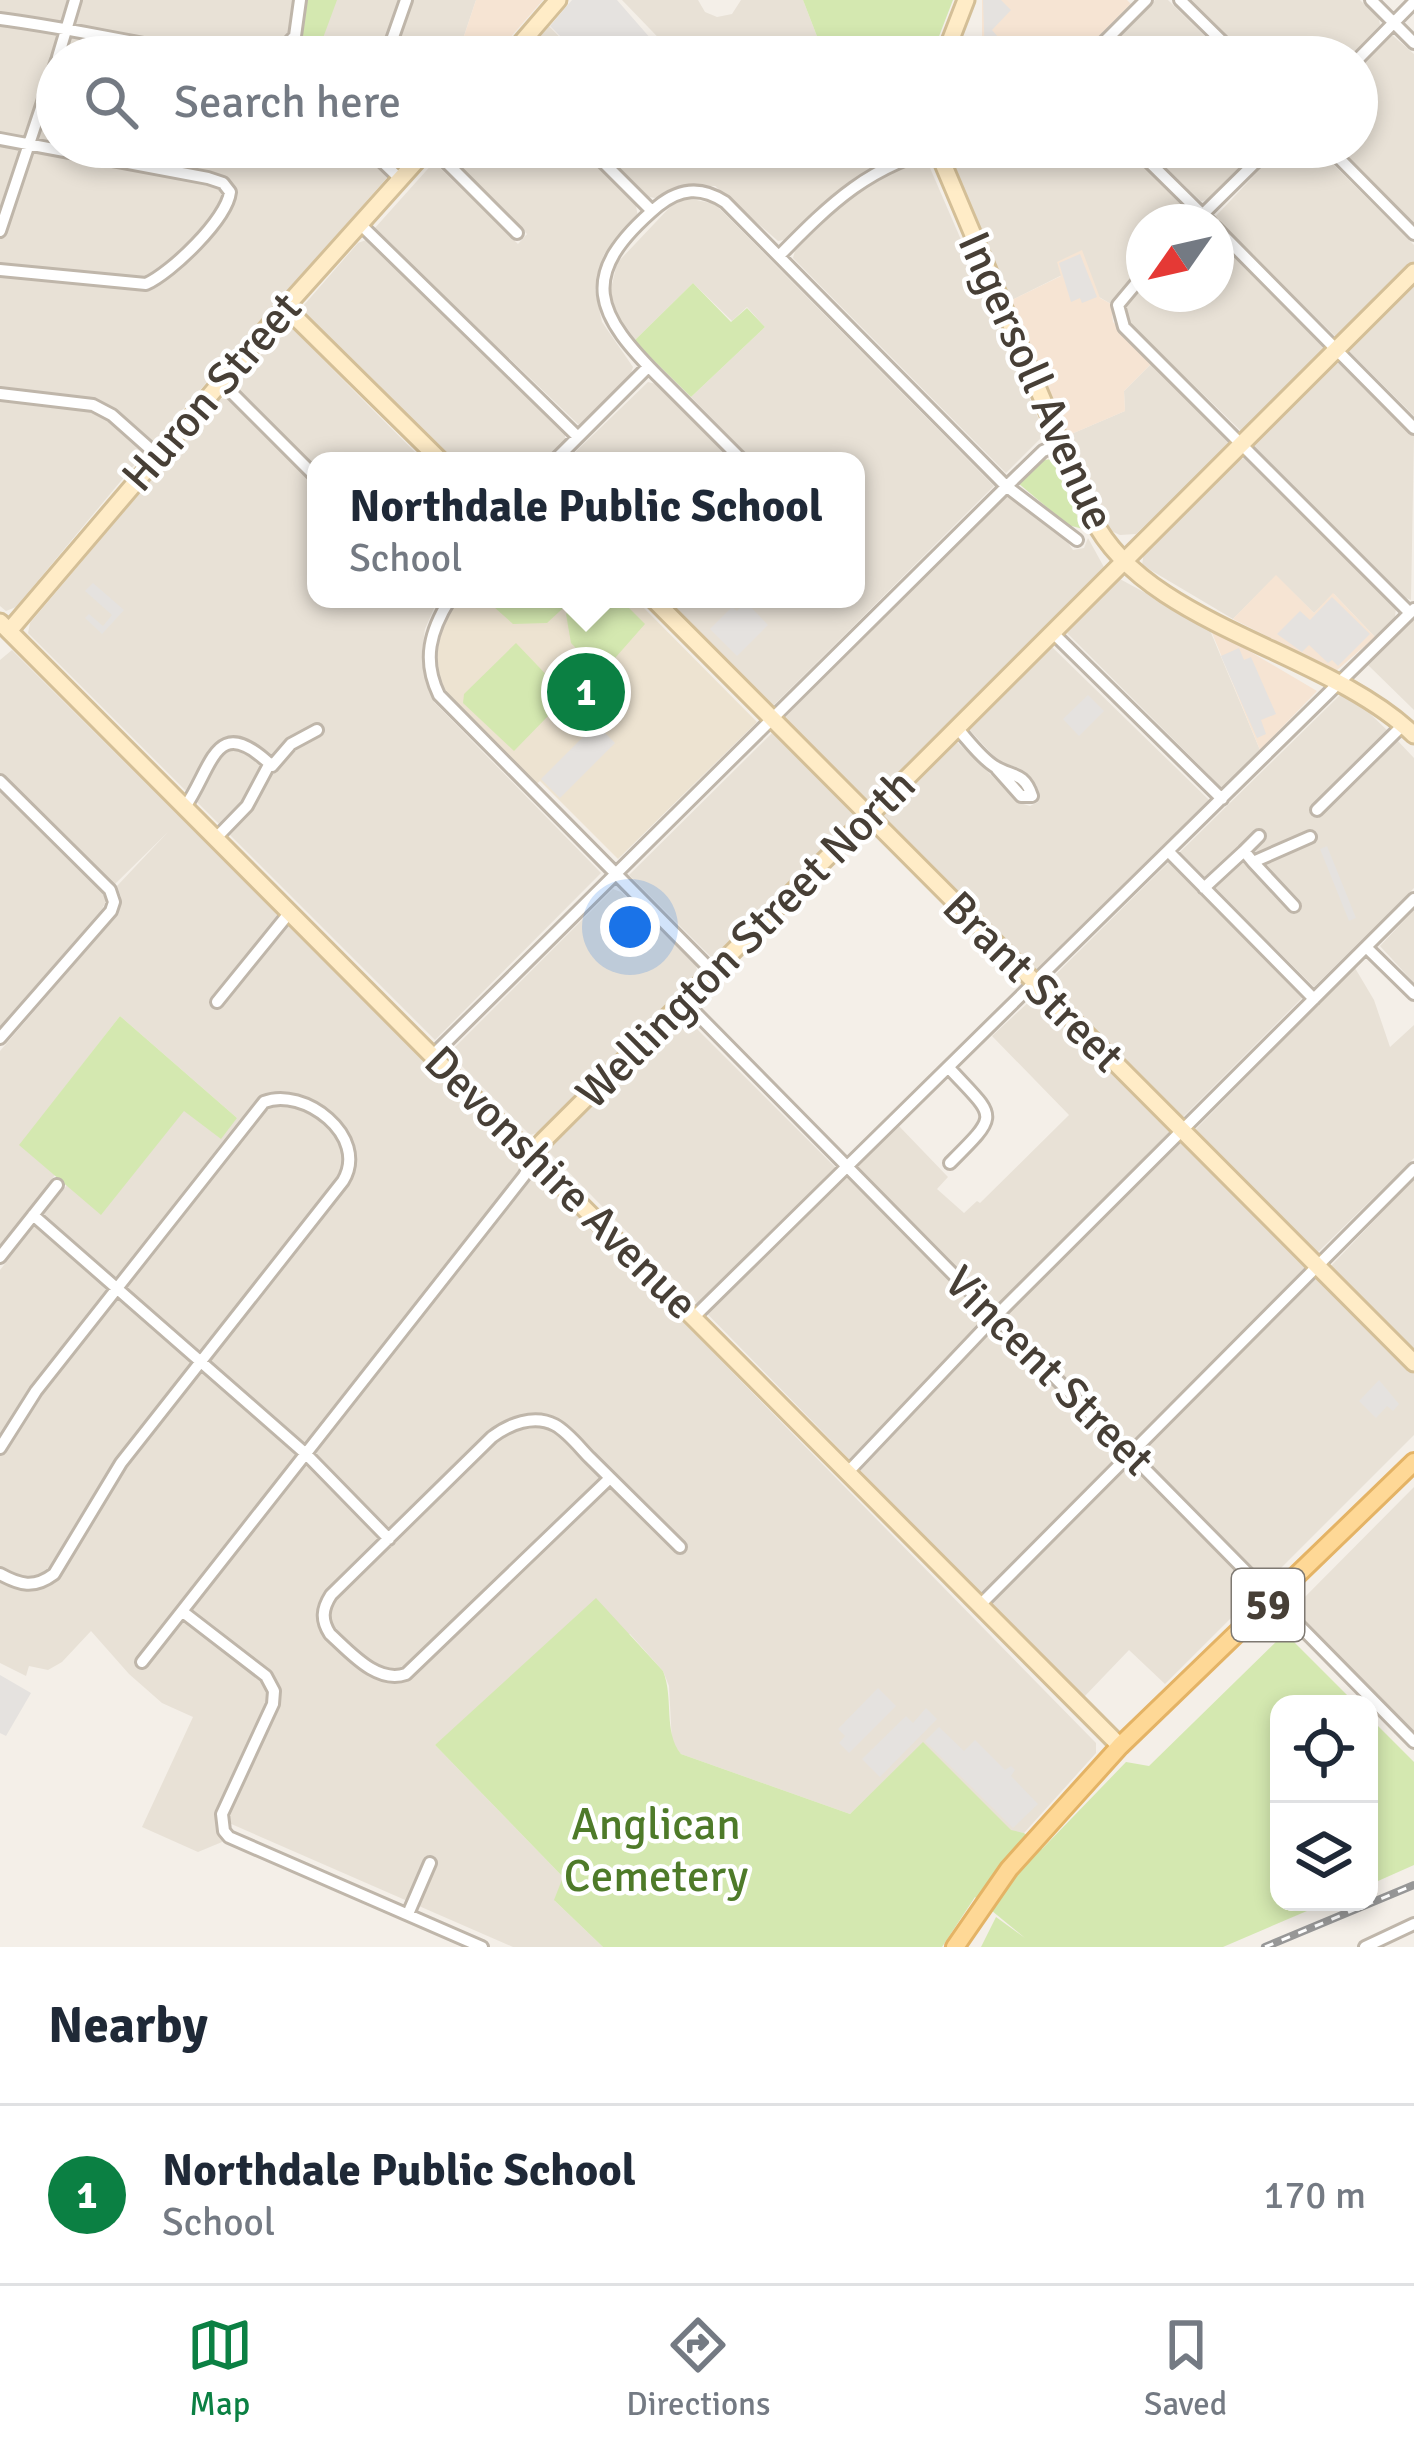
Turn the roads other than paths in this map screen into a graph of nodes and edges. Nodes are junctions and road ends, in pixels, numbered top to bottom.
1 (75, 0) edge
2 (300, 0) edge
3 (406, 0) edge
4 (558, 0) edge
5 (966, 0) edge
6 (1146, 0) edge
7 (1180, 0) edge
8 (1370, 0) edge
9 (1414, 2) edge
10 (0, 19) edge
11 (1393, 22) junction
12 (68, 27) junction
13 (65, 36) edge
14 (105, 36) edge
15 (295, 36) edge
16 (393, 36) edge
17 (527, 36) edge
18 (952, 36) edge
19 (1110, 36) edge
20 (1217, 36) edge
21 (1378, 38) edge
22 (1414, 43) edge
23 (36, 124) edge
24 (0, 139) edge
25 (30, 143) junction
26 (36, 144) edge
27 (154, 168) edge
28 (389, 168) edge
29 (410, 168) edge
30 (451, 168) edge
31 (609, 168) edge
32 (886, 168) edge
33 (948, 168) edge
34 (1154, 168) edge
35 (1250, 168) edge
36 (1349, 168) edge
37 (400, 179) junction
38 (1187, 204) edge
39 (1217, 204) edge
40 (652, 211) junction
41 (360, 224) junction
42 (0, 231) edge
43 (517, 233) dead end
44 (1414, 234) edge
45 (1234, 247) edge
46 (779, 256) junction
47 (0, 270) edge
48 (1414, 272) edge
49 (1126, 295) edge
50 (285, 307) junction
51 (1336, 351) junction
52 (649, 367) junction
53 (221, 382) junction
54 (0, 394) edge
55 (1414, 428) edge
56 (578, 436) junction
57 (1061, 444) junction
58 (1242, 444) junction
59 (433, 452) edge
60 (563, 452) edge
61 (733, 452) edge
62 (157, 455) junction
63 (307, 468) edge
64 (1006, 486) junction
65 (1077, 540) dead end
66 (1123, 563) junction
67 (445, 608) edge
68 (661, 608) edge
69 (1412, 611) edge
70 (3, 632) edge
71 (1053, 633) junction
72 (1338, 683) junction
73 (772, 718) junction
74 (957, 728) junction
75 (317, 730) dead end
76 (1409, 730) edge
77 (270, 764) junction
78 (997, 769) dead end
79 (0, 781) edge
80 (1222, 800) junction
81 (185, 807) junction
82 (1317, 810) dead end
83 (869, 815) junction
84 (1259, 836) dead end
85 (1310, 837) dead end
86 (216, 838) junction
87 (1244, 851) junction
88 (1169, 852) junction
89 (1253, 862) junction
90 (615, 874) junction
91 (1204, 888) junction
92 (1414, 899) edge
93 (1294, 906) dead end
94 (290, 912) junction
95 (1366, 947) junction
96 (712, 971) junction
97 (1034, 984) junction
98 (1414, 994) edge
99 (1314, 998) junction
100 (683, 1000) junction
101 (217, 1001) dead end
102 (0, 1038) edge
103 (433, 1055) junction
104 (949, 1068) junction
105 (1181, 1131) junction
106 (535, 1157) junction
107 (950, 1163) dead end
108 (847, 1167) junction
109 (1414, 1169) edge
110 (57, 1185) dead end
111 (33, 1215) junction
112 (0, 1256) edge
113 (1317, 1267) junction
114 (118, 1288) junction
115 (695, 1316) junction
116 (995, 1318) junction
117 (200, 1362) junction
118 (1414, 1364) edge
119 (0, 1448) edge
120 (1131, 1453) junction
121 (306, 1454) junction
122 (1414, 1462) edge
123 (848, 1472) junction
124 (610, 1478) junction
125 (389, 1539) junction
126 (680, 1547) dead end
127 (0, 1574) edge
128 (1274, 1600) junction
129 (980, 1605) junction
130 (183, 1612) junction
131 (142, 1662) dead end
132 (1414, 1742) edge
133 (1120, 1746) junction
134 (430, 1863) dead end
135 (408, 1914) junction
136 (1414, 1924) edge
137 (482, 1947) edge
138 (955, 1947) edge
139 (1365, 1947) edge

1 - 12 street
2 - 15 street
3 - 16 street
4 - 17 main road
5 - 18 main road
6 - 19 street
7 - 20 street
8 - 11 street
9 - 11 street
10 - 12 street
11 - 21 street
11 - 22 street
12 - 13 street
12 - 14 street
23 - 25 street
24 - 25 street
25 - 26 street
25 - 42 street
27 - 47 street
28 - 37 street
29 - 37 main road, Huron Street
30 - 43 street
31 - 40 street
32 - 46 street
33 - 57 main road, Ingersoll Avenue
34 - 38 street
35 - 39 street
36 - 44 street
37 - 41 main road, Huron Street
40 - 46 street
40 - 52 street
41 - 50 main road, Huron Street
41 - 56 street
45 - 51 street
46 - 64 street
48 - 51 main road, Wellington Street North
49 - 58 street
50 - 53 main road, Huron Street
50 - 59 main road
51 - 55 street
51 - 58 main road, Wellington Street North
52 - 56 street
52 - 61 street
53 - 62 main road, Huron Street
53 - 63 street
54 - 62 street
56 - 60 street
57 - 64 street
57 - 66 main road, Ingersoll Avenue
58 - 66 main road, Wellington Street North
58 - 69 street
62 - 70 main road, Huron Street
64 - 65 street
64 - 73 street
66 - 71 main road, Wellington Street North
66 - 72 main road, Ingersoll Avenue
67 - 90 street
68 - 73 main road, Brant Street
69 - 72 street
70 - 81 main road, Devonshire Avenue
71 - 74 main road, Wellington Street North
71 - 80 street
72 - 76 main road, Ingersoll Avenue
72 - 80 street
73 - 83 main road, Brant Street
73 - 90 street
74 - 78 street
74 - 83 main road, Wellington Street North
75 - 77 street
76 - 82 street
77 - 81 street
77 - 86 street
79 - 102 street
80 - 88 street
81 - 86 main road, Devonshire Avenue
83 - 96 main road, Wellington Street North
83 - 97 main road, Brant Street
84 - 87 street
85 - 89 street
86 - 94 main road, Devonshire Avenue
87 - 89 street
87 - 91 street
88 - 91 street
88 - 97 street
89 - 93 street
90 - 96 street
90 - 103 street
91 - 99 street
92 - 95 street
94 - 101 street
94 - 103 main road, Devonshire Avenue
95 - 98 street
95 - 99 street
96 - 100 main road, Wellington Street North
97 - 104 street
97 - 105 main road, Brant Street
99 - 105 street
100 - 106 main road, Wellington Street North
100 - 108 street, Vincent Street
103 - 106 main road, Devonshire Avenue
104 - 107 street
104 - 108 street
105 - 113 main road, Brant Street
105 - 116 street
106 - 115 main road, Devonshire Avenue
106 - 121 street, Wellington Street North
108 - 115 street
108 - 116 street, Vincent Street
109 - 113 street
110 - 111 street
111 - 112 street
111 - 114 street
113 - 118 main road, Brant Street
113 - 120 street
114 - 117 street
114 - 117 street
114 - 119 street
115 - 123 main road, Devonshire Avenue
116 - 120 street, Vincent Street
116 - 123 street
117 - 121 street
117 - 127 street
120 - 128 street, Vincent Street
120 - 129 street
121 - 125 street
121 - 130 street, Wellington Street North
122 - 128 main road, 59
123 - 129 main road, Devonshire Avenue
124 - 125 street
124 - 125 street
124 - 126 street
128 - 132 street, Vincent Street
128 - 133 main road, 59
129 - 133 main road, Devonshire Avenue
130 - 131 street, Wellington Street North
130 - 135 street
133 - 138 main road, 59
134 - 135 street
135 - 137 street
136 - 139 street

